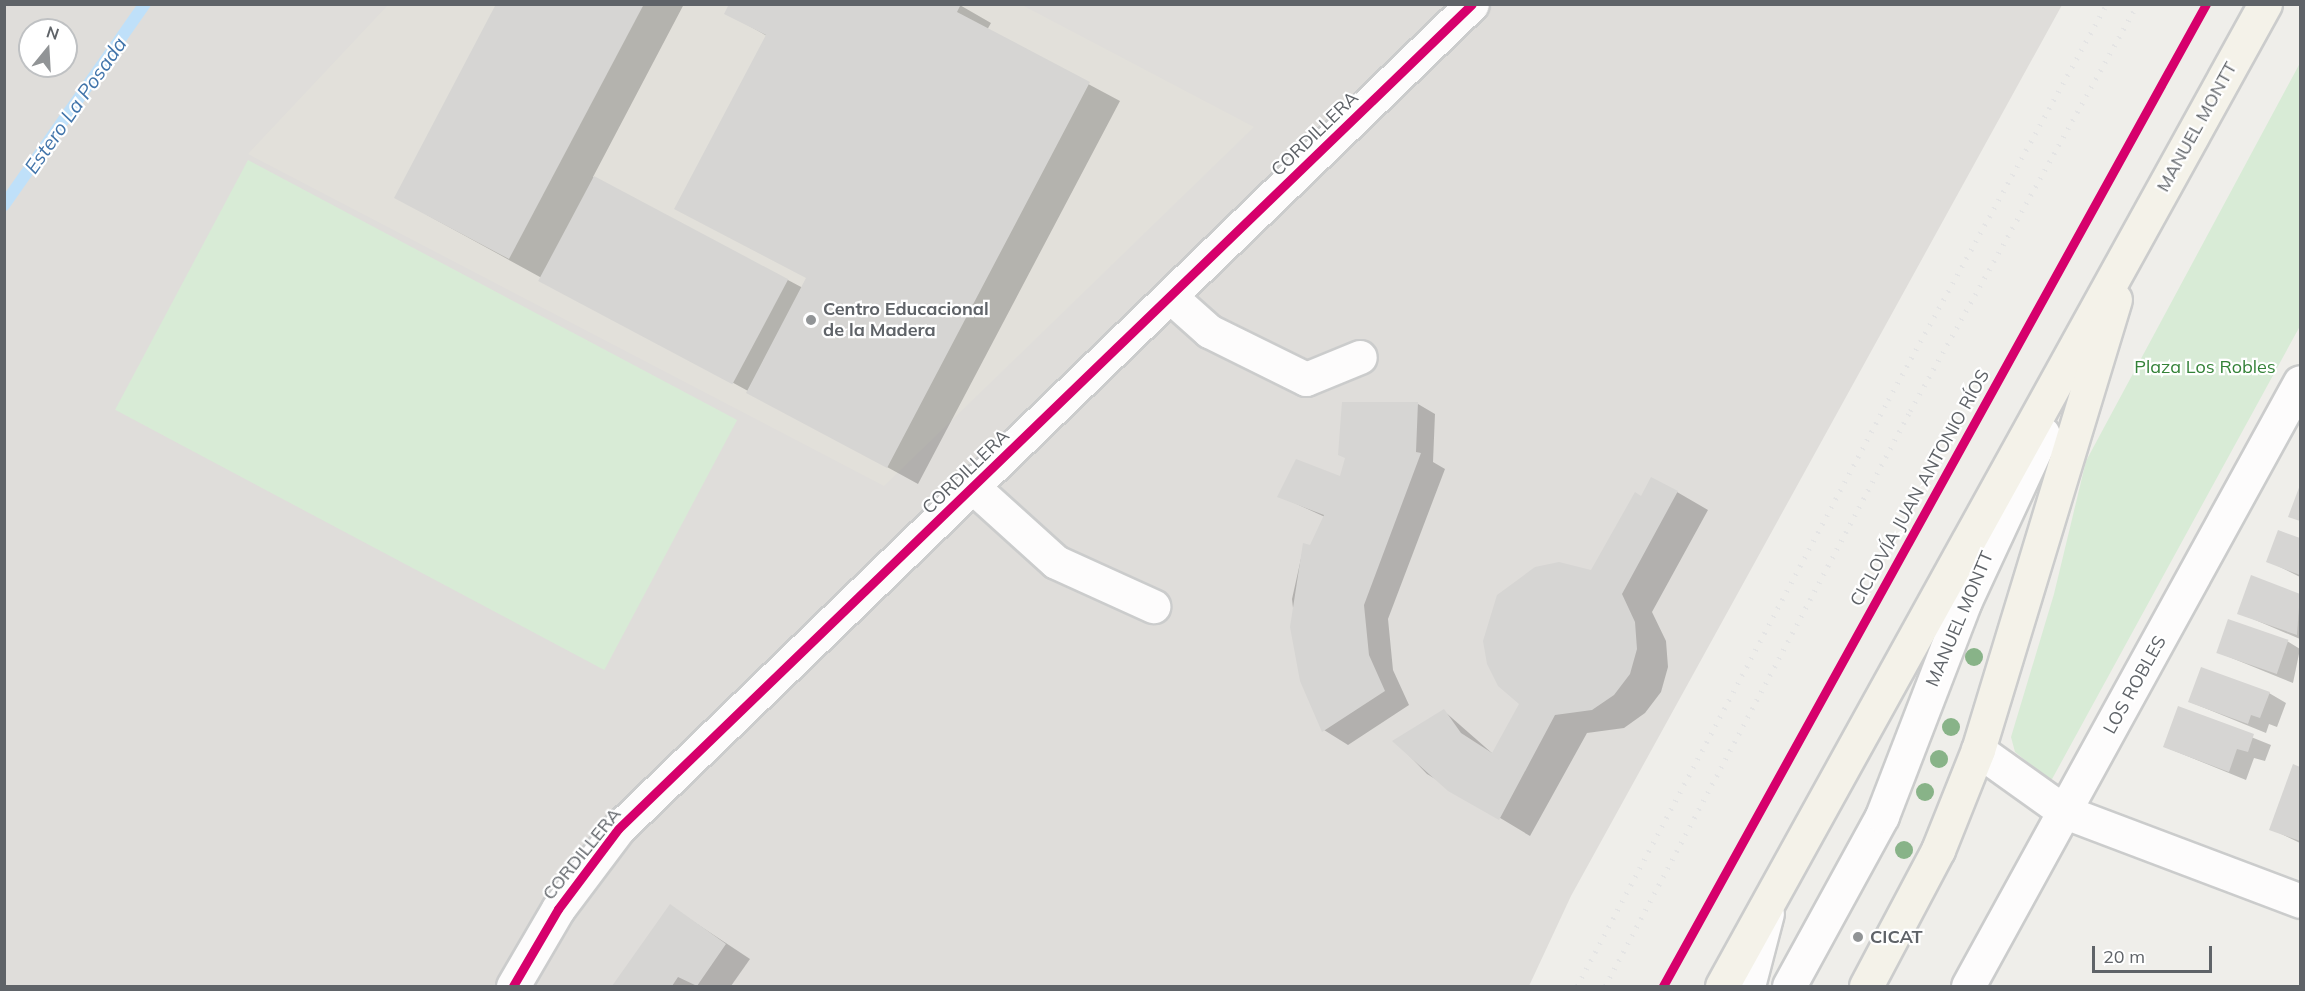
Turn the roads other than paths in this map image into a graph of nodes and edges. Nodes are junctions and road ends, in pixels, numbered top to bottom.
1 (1472, 4) edge
2 (2265, 4) edge
3 (2129, 249) junction
4 (1172, 298) junction
5 (1360, 357) dead end
6 (2301, 382) edge
7 (974, 488) junction
8 (1153, 606) dead end
9 (1978, 750) junction
10 (2065, 812) junction
11 (1770, 897) junction
12 (2301, 901) edge
13 (513, 987) edge
14 (1722, 987) edge
15 (1748, 987) edge
16 (1789, 987) edge
17 (1866, 987) edge
18 (1968, 987) edge

1 - 4 street, CORDILLERA
2 - 3 main road, MANUEL MONTT
3 - 9 main road, MANUEL MONTT
3 - 11 main road, MANUEL MONTT
3 - 16 street, MANUEL MONTT
4 - 5 street
4 - 7 street, CORDILLERA
6 - 10 street, LOS ROBLES
7 - 8 street
7 - 13 street, CORDILLERA
9 - 10 street
9 - 17 main road, MANUEL MONTT
10 - 12 street
10 - 18 street, LOS ROBLES
11 - 14 main road, MANUEL MONTT
11 - 15 street, MANUEL MONTT

